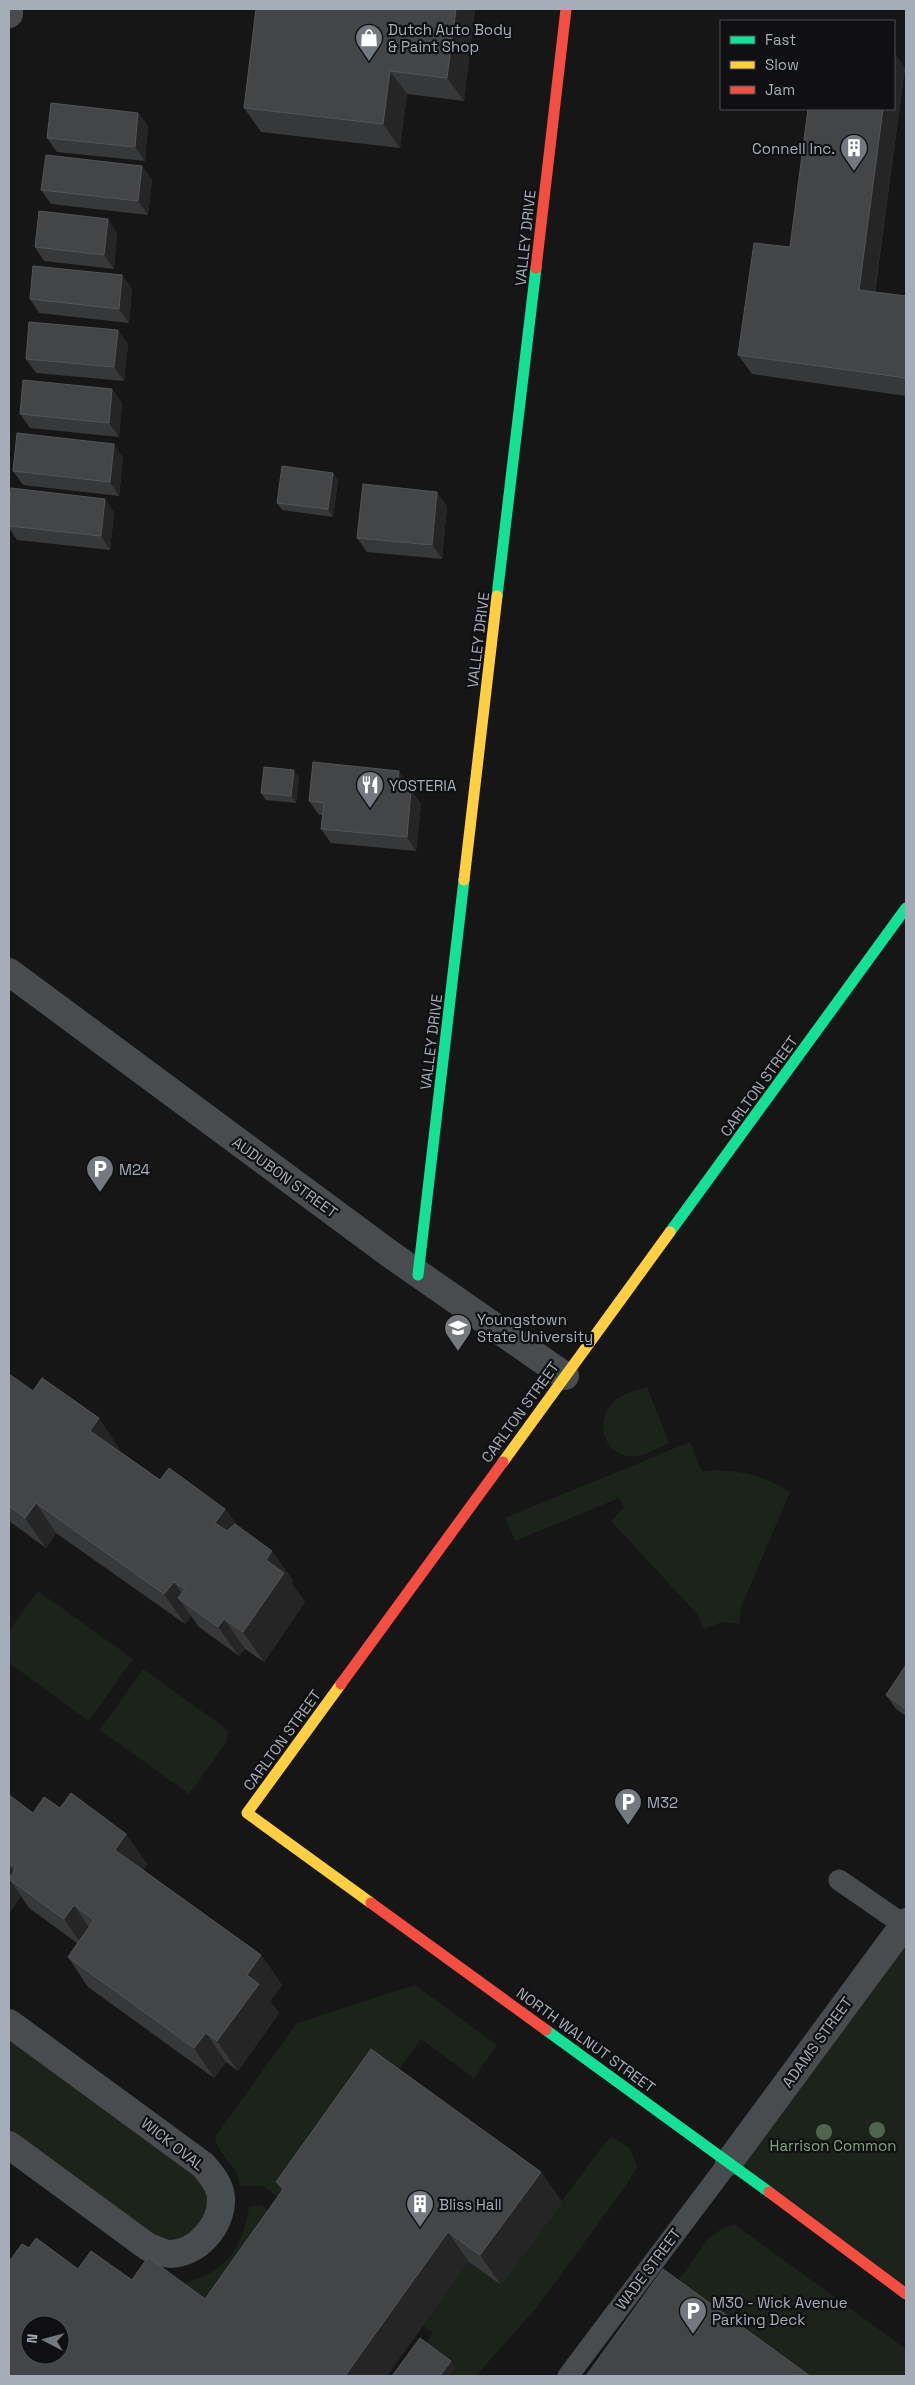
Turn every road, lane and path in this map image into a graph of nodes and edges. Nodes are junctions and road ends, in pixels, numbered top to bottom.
1 (9, 9) edge
2 (566, 9) edge
3 (9, 14) edge
4 (906, 908) edge
5 (9, 972) edge
6 (418, 1275) junction
7 (565, 1376) junction
8 (247, 1813) joint
9 (840, 1880) dead end
10 (905, 1923) edge
11 (9, 2023) edge
12 (12, 2155) edge
13 (729, 2162) junction
14 (906, 2294) edge
15 (568, 2376) edge

1 - 3 street
2 - 6 street, VALLEY DRIVE
4 - 7 street, CARLTON STREET
5 - 6 street, AUDUBON STREET
6 - 7 street, AUDUBON STREET
7 - 8 street, CARLTON STREET
8 - 13 street, NORTH WALNUT STREET
9 - 10 lane
10 - 13 street, ADAMS STREET
11 - 12 street, WICK OVAL
13 - 14 street, NORTH WALNUT STREET
13 - 15 lane, WADE STREET

